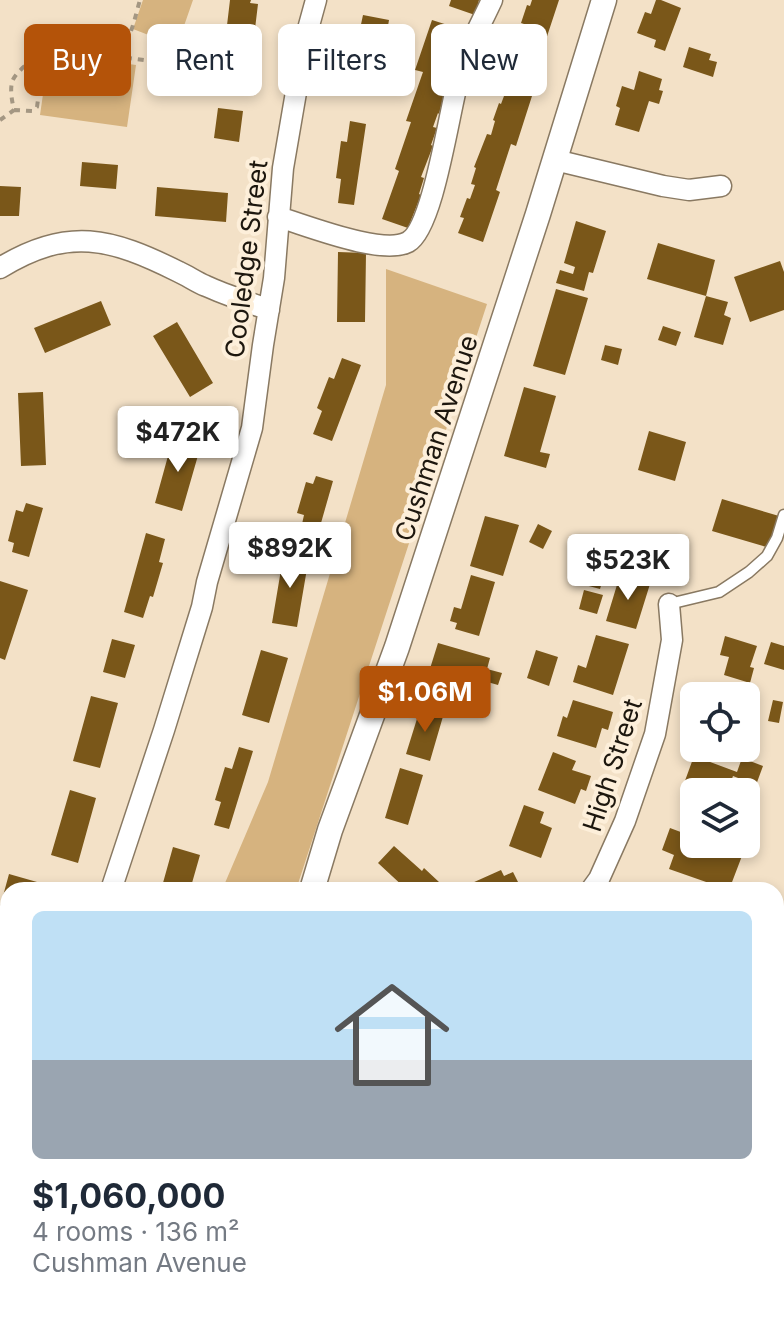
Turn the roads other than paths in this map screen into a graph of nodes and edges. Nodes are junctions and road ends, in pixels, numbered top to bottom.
1 (316, 0) edge
2 (492, 0) edge
3 (604, 0) edge
4 (555, 160) junction
5 (721, 186) dead end
6 (278, 217) junction
7 (0, 268) edge
8 (269, 310) junction
9 (784, 515) edge
10 (669, 604) joint
11 (114, 882) edge
12 (314, 882) edge
13 (597, 882) edge

1 - 6 street, Cooledge Street
2 - 6 street
3 - 4 street, Cushman Avenue
4 - 5 street
4 - 12 street, Cushman Avenue
6 - 8 street, Cooledge Street
7 - 8 street
8 - 11 street, Cooledge Street
9 - 10 lane
10 - 13 street, High Street

